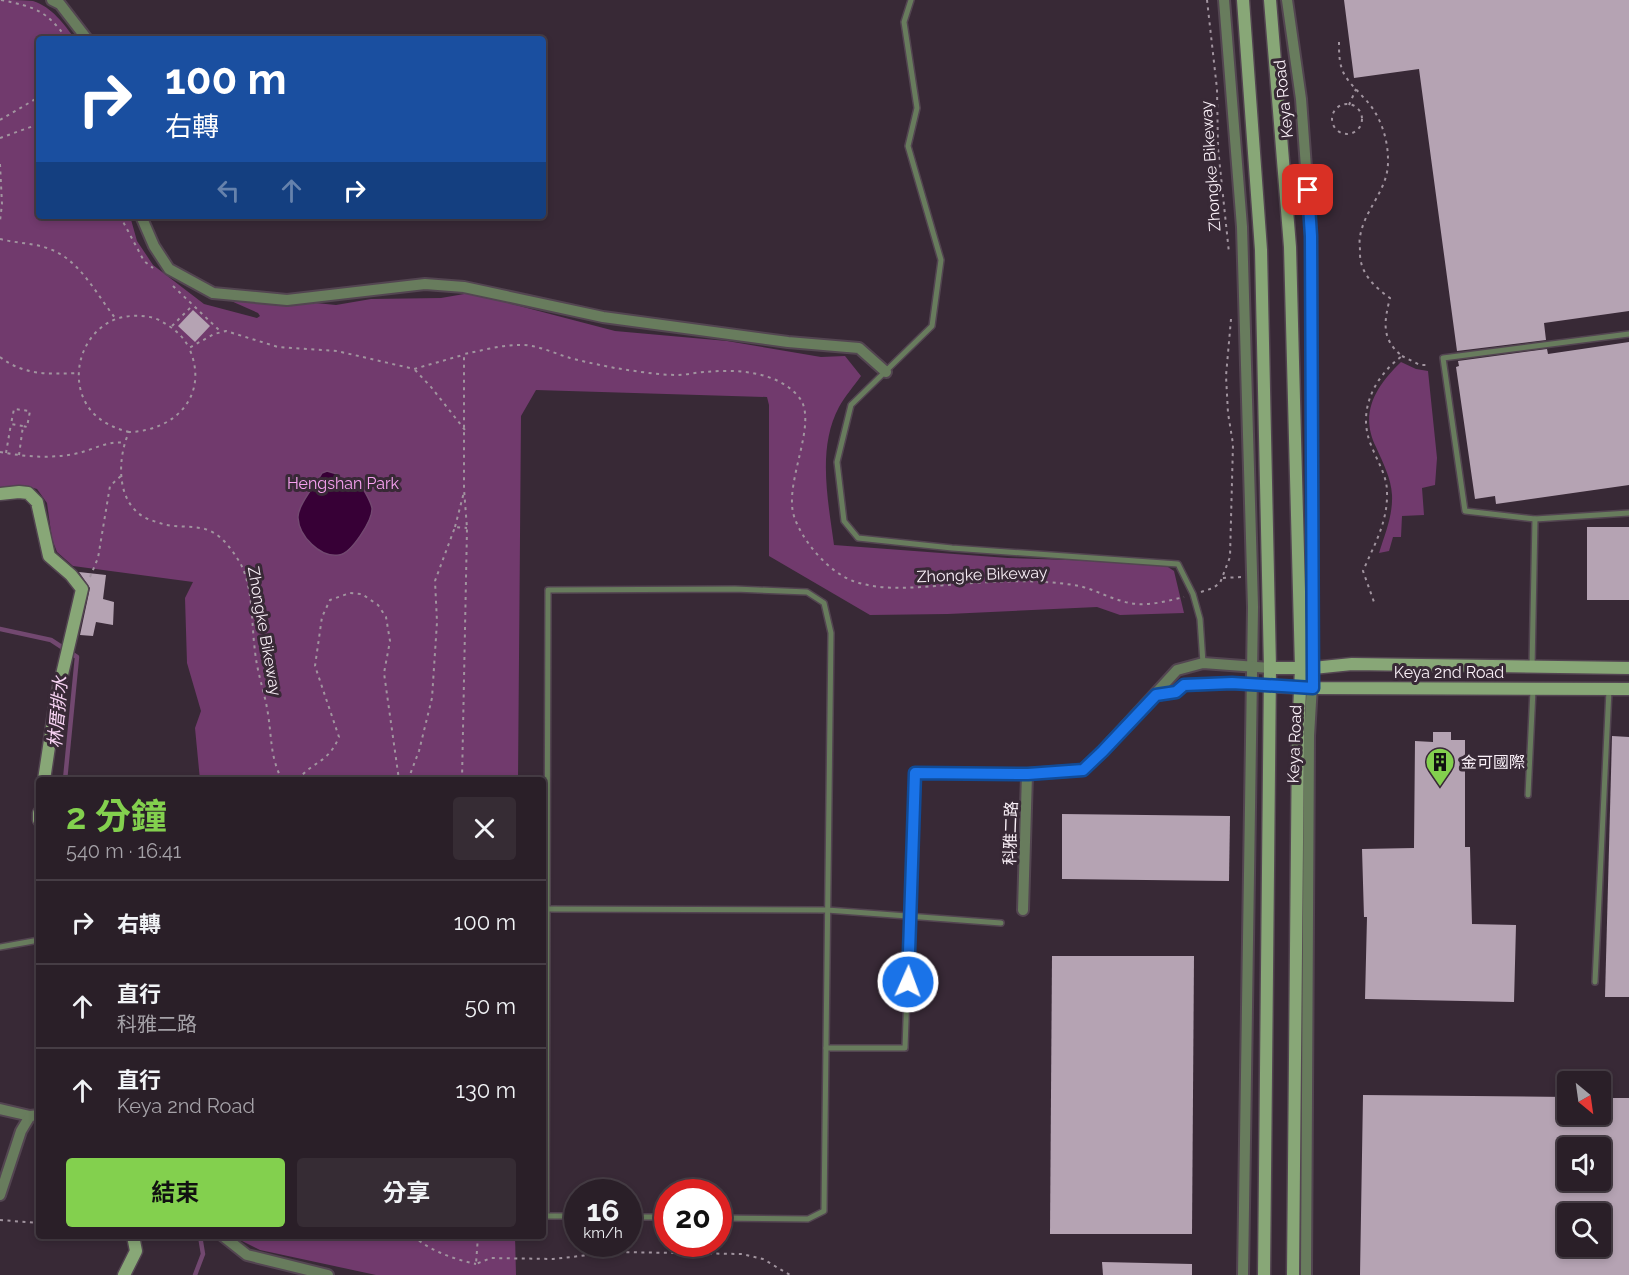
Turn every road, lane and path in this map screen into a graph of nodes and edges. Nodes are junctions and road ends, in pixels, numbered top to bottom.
1 (2, 0) edge
2 (52, 0) edge
3 (911, 0) edge
4 (1207, 0) edge
5 (1224, 0) edge
6 (1244, 0) edge
7 (1270, 0) edge
8 (1287, 0) edge
9 (65, 36) edge
10 (85, 36) edge
11 (1339, 42) dead end
12 (1356, 89) junction
13 (36, 99) edge
14 (1349, 105) junction
15 (0, 120) edge
16 (36, 125) edge
17 (0, 138) edge
18 (0, 164) edge
19 (142, 219) edge
20 (0, 221) edge
21 (0, 239) edge
22 (1229, 255) dead end
23 (193, 305) dead end
24 (1232, 309) dead end
25 (116, 319) junction
26 (172, 326) junction
27 (1629, 334) edge
28 (189, 348) junction
29 (464, 354) junction
30 (1402, 356) junction
31 (0, 357) edge
32 (1426, 364) dead end
33 (414, 369) junction
34 (886, 372) junction
35 (79, 373) junction
36 (11, 424) junction
37 (23, 426) junction
38 (465, 430) junction
39 (129, 432) junction
40 (125, 442) junction
41 (0, 452) edge
42 (6, 453) junction
43 (19, 455) junction
44 (121, 476) junction
45 (464, 489) junction
46 (0, 494) edge
47 (1629, 513) edge
48 (1535, 519) junction
49 (455, 527) junction
50 (467, 528) junction
51 (1252, 577) junction
52 (1223, 578) junction
53 (82, 589) junction
54 (1193, 594) junction
55 (1374, 602) dead end
56 (1203, 663) junction
57 (1252, 666) junction
58 (1270, 668) junction
59 (1307, 668) junction
60 (1532, 668) junction
61 (1629, 668) edge
62 (1251, 685) junction
63 (1270, 686) junction
64 (1307, 687) junction
65 (1533, 688) junction
66 (1609, 689) junction
67 (1629, 689) edge
68 (1156, 695) junction
69 (1028, 774) junction
70 (45, 777) edge
71 (280, 777) edge
72 (300, 777) edge
73 (399, 777) edge
74 (409, 777) edge
75 (462, 777) edge
76 (1528, 795) dead end
77 (547, 909) junction
78 (828, 910) junction
79 (1023, 910) dead end
80 (910, 916) junction
81 (1001, 923) dead end
82 (36, 941) edge
83 (0, 947) edge
84 (1595, 982) dead end
85 (826, 1048) junction
86 (0, 1108) edge
87 (35, 1116) edge
88 (0, 1195) edge
89 (564, 1216) edge
90 (732, 1218) edge
91 (0, 1220) edge
92 (36, 1223) edge
93 (134, 1239) edge
94 (227, 1239) edge
95 (417, 1239) edge
96 (478, 1239) edge
97 (476, 1264) junction
98 (124, 1275) edge
99 (328, 1275) edge
100 (790, 1275) edge
101 (1243, 1275) edge
102 (1264, 1275) edge
103 (1293, 1275) edge
104 (1306, 1275) edge

1 - 9 path
2 - 10 street
3 - 34 lane
4 - 22 path, Zhongke Bikeway
5 - 51 street
6 - 58 street, Keya Road
7 - 59 street, Keya Road
8 - 59 street, Keya Road
11 - 12 path
12 - 14 path
12 - 30 path
13 - 15 path
14 - 14 path
16 - 17 path
18 - 20 path
19 - 34 street
21 - 25 path
23 - 26 path
24 - 52 path
25 - 26 path
25 - 35 path
26 - 28 path
27 - 48 lane
28 - 33 path, Zhongke Bikeway
28 - 39 path
29 - 33 path, Zhongke Bikeway
29 - 38 path
29 - 54 path, Zhongke Bikeway
30 - 32 path
30 - 55 path
31 - 35 path
33 - 38 path
34 - 54 lane
35 - 39 path
36 - 37 path
36 - 37 path
36 - 42 path
37 - 43 path
38 - 45 path
39 - 40 path, Zhongke Bikeway
40 - 43 path
40 - 44 path, Zhongke Bikeway
41 - 42 path
42 - 43 path
44 - 53 path
44 - 71 path, Zhongke Bikeway
45 - 49 path
45 - 50 path
46 - 53 street
47 - 48 lane
48 - 60 lane
49 - 50 path
49 - 74 path
50 - 75 path
51 - 52 path
51 - 57 street
52 - 54 path, Zhongke Bikeway
53 - 70 street
54 - 56 lane
56 - 57 street
56 - 68 street
57 - 58 street
57 - 62 street
58 - 59 street, Keya 2nd Road
58 - 63 street, Keya Road
59 - 60 street, Keya 2nd Road
59 - 64 street, Keya Road
60 - 61 street, Keya 2nd Road
62 - 63 street
62 - 68 street
62 - 101 street
63 - 64 street, Keya 2nd Road
63 - 102 street, Keya Road
64 - 65 street, Keya 2nd Road
64 - 103 street, Keya Road
64 - 104 street, Keya Road
65 - 66 street, Keya 2nd Road
65 - 76 lane
66 - 67 street, Keya 2nd Road
66 - 84 lane
68 - 69 street
69 - 79 street, 科雅二路
69 - 80 lane
72 - 73 path
77 - 78 lane
77 - 78 lane
77 - 89 lane
78 - 80 lane
78 - 85 lane
80 - 81 lane
80 - 85 lane
82 - 83 lane
85 - 90 lane
86 - 87 street
87 - 88 street
91 - 92 path
93 - 98 street
94 - 99 street
95 - 97 path
96 - 97 path
97 - 100 path

